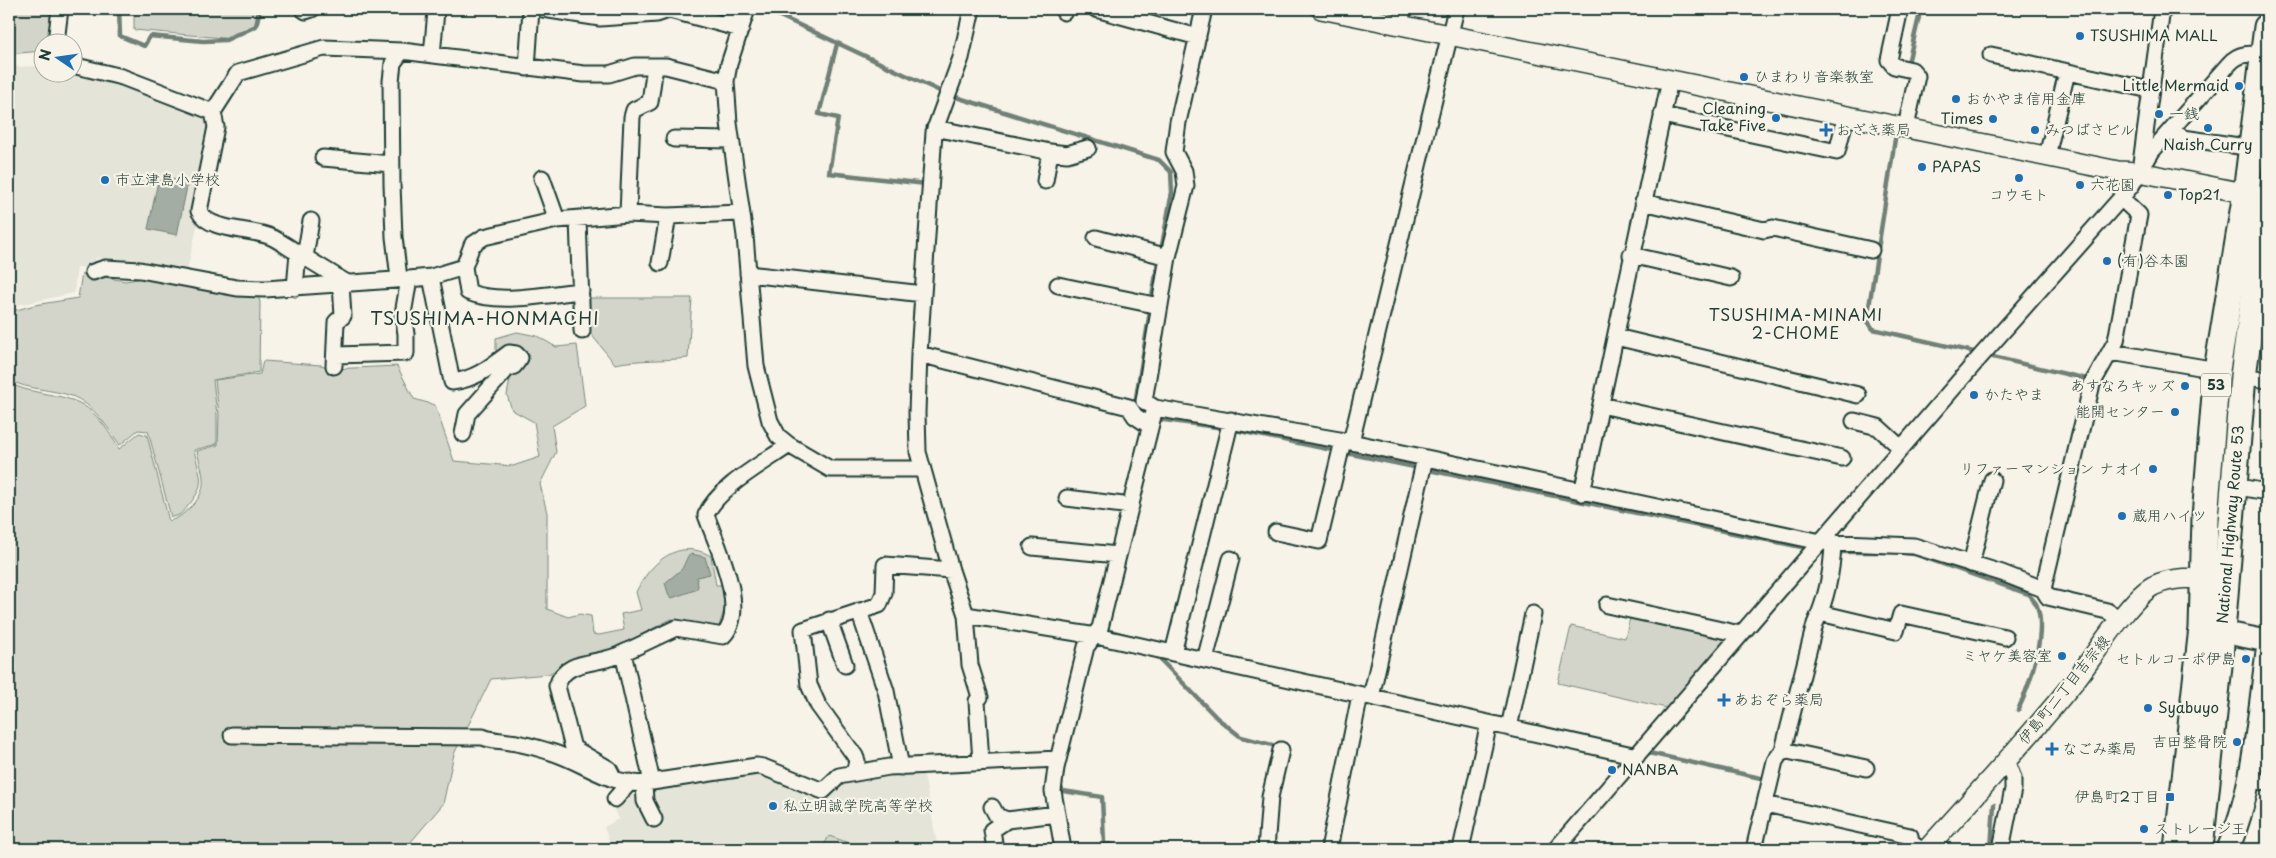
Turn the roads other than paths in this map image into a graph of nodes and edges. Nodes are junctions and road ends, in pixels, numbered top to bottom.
1 (60, 9) edge
2 (303, 9) edge
3 (312, 9) edge
4 (531, 9) edge
5 (543, 9) edge
6 (667, 9) edge
7 (732, 9) edge
8 (747, 9) edge
9 (972, 9) edge
10 (1096, 9) edge
11 (1204, 9) edge
12 (1320, 9) edge
13 (1456, 9) edge
14 (1900, 9) edge
15 (2162, 9) edge
16 (436, 11) dead end
17 (1401, 17) edge
18 (736, 27) junction
19 (2267, 27) edge
20 (57, 32) edge
21 (1450, 35) junction
22 (1198, 37) junction
23 (402, 51) junction
24 (432, 55) junction
25 (1991, 55) dead end
26 (2265, 56) edge
27 (655, 66) junction
28 (82, 67) edge
29 (527, 68) junction
30 (2067, 72) junction
31 (1670, 80) junction
32 (726, 81) junction
33 (2150, 90) junction
34 (2267, 105) edge
35 (213, 112) junction
36 (1662, 115) junction
37 (1846, 116) junction
38 (1906, 127) junction
39 (935, 128) junction
40 (2171, 130) junction
41 (674, 139) dead end
42 (731, 140) junction
43 (1088, 148) dead end
44 (2260, 149) edge
45 (1050, 152) junction
46 (2047, 156) junction
47 (323, 158) dead end
48 (391, 164) junction
49 (2139, 172) junction
50 (542, 178) dead end
51 (1045, 181) dead end
52 (2259, 196) edge
53 (2121, 198) junction
54 (1643, 202) junction
55 (740, 213) junction
56 (628, 214) junction
57 (668, 216) junction
58 (578, 219) junction
59 (558, 220) junction
60 (311, 221) dead end
61 (1096, 238) dead end
62 (1871, 250) dead end
63 (301, 255) junction
64 (1631, 255) junction
65 (1168, 257) junction
66 (660, 263) dead end
67 (464, 268) junction
68 (93, 272) dead end
69 (748, 274) junction
70 (431, 277) junction
71 (1731, 278) dead end
72 (404, 279) junction
73 (344, 283) junction
74 (1058, 285) dead end
75 (295, 288) junction
76 (581, 291) junction
77 (923, 294) junction
78 (1159, 306) junction
79 (582, 331) dead end
80 (1616, 337) junction
81 (2112, 352) junction
82 (919, 354) junction
83 (2217, 370) junction
84 (2255, 378) edge
85 (1858, 395) dead end
86 (1601, 405) junction
87 (1155, 408) junction
88 (1231, 420) junction
89 (1854, 421) dead end
90 (1150, 426) junction
91 (464, 434) dead end
92 (789, 446) junction
93 (1344, 446) junction
94 (1901, 448) junction
95 (1842, 458) dead end
96 (1424, 465) junction
97 (923, 469) junction
98 (1992, 480) dead end
99 (2234, 486) junction
100 (2207, 488) junction
101 (2267, 492) edge
102 (1582, 493) junction
103 (1068, 498) dead end
104 (1130, 506) junction
105 (1276, 532) dead end
106 (1032, 546) dead end
107 (1830, 548) junction
108 (1118, 555) junction
109 (1231, 559) dead end
110 (1971, 564) junction
111 (951, 570) junction
112 (2215, 579) junction
113 (2043, 589) junction
114 (1607, 605) dead end
115 (859, 611) junction
116 (1820, 613) junction
117 (1534, 614) dead end
118 (966, 615) junction
119 (2121, 619) junction
120 (829, 620) junction
121 (2220, 632) junction
122 (1740, 634) junction
123 (1096, 636) junction
124 (2005, 637) dead end
125 (2267, 641) edge
126 (2267, 652) edge
127 (623, 653) junction
128 (1173, 653) junction
129 (1205, 660) junction
130 (845, 665) dead end
131 (1365, 696) junction
132 (1489, 724) junction
133 (1508, 728) junction
134 (232, 735) dead end
135 (1281, 750) dead end
136 (1783, 750) junction
137 (1637, 756) junction
138 (1058, 759) junction
139 (2006, 760) junction
140 (981, 762) junction
141 (901, 767) junction
142 (1866, 768) dead end
143 (854, 773) junction
144 (614, 779) junction
145 (2258, 781) edge
146 (642, 782) junction
147 (615, 799) dead end
148 (1765, 804) junction
149 (992, 807) dead end
150 (1057, 814) junction
151 (654, 819) dead end
152 (1008, 820) junction
153 (995, 849) edge
154 (1063, 849) edge
155 (1266, 849) edge
156 (1328, 849) edge
157 (1461, 849) edge
158 (1556, 849) edge
159 (1754, 849) edge
160 (1920, 849) edge
161 (1927, 849) edge
162 (2003, 849) edge
163 (2177, 849) edge
164 (2200, 849) edge
165 (2228, 849) edge

1 - 20 street
2 - 3 street
4 - 29 street
5 - 6 street
6 - 18 street
7 - 18 street
8 - 18 street
9 - 39 street
10 - 22 street
11 - 22 street
12 - 17 street
13 - 21 street
14 - 38 street
15 - 33 street
16 - 24 street
17 - 21 street
18 - 32 street
19 - 26 highway, 53
21 - 31 street
21 - 93 street
22 - 65 street
23 - 24 street
23 - 35 street
23 - 48 street
24 - 29 street
25 - 30 street
26 - 40 street
26 - 44 highway, 53
27 - 29 street
27 - 32 street
27 - 56 street
28 - 35 street
30 - 33 street
30 - 46 street
31 - 36 street
31 - 37 street
32 - 42 street
33 - 49 street
34 - 44 highway, 53
35 - 63 street
36 - 37 street
36 - 54 street
37 - 38 street
38 - 46 street
39 - 45 street
39 - 77 street
40 - 44 street
40 - 49 street
41 - 42 street
42 - 55 street
43 - 45 street
44 - 52 highway, 53
45 - 51 street
46 - 49 street
47 - 48 street
48 - 72 street
49 - 52 street
49 - 53 street
50 - 59 street
52 - 83 highway, National Highway Route 53 / 53
52 - 84 highway, National Highway Route 53 / 53
52 - 100 highway, 53
53 - 81 street
53 - 94 street
54 - 62 street
54 - 64 street
55 - 57 street
55 - 69 street
56 - 57 street
56 - 58 street
57 - 66 street
58 - 59 street
58 - 76 street
59 - 67 street
60 - 63 street
61 - 65 street
63 - 73 street
63 - 75 street
64 - 71 street
64 - 80 street
65 - 78 street
67 - 70 street
67 - 76 street
68 - 75 street
69 - 77 street
69 - 92 street
70 - 72 street
70 - 91 street
72 - 73 street
72 - 73 street
73 - 75 street
74 - 78 street
76 - 79 street
77 - 82 street
78 - 87 street
80 - 85 street
80 - 86 street
81 - 83 street
81 - 113 street
82 - 90 street
82 - 97 street
83 - 100 highway, National Highway Route 53 / 53
84 - 99 highway, National Highway Route 53 / 53
86 - 95 street
86 - 102 street
87 - 88 street
87 - 90 street
88 - 93 street
88 - 128 street
89 - 94 street
90 - 104 street
92 - 97 street
92 - 127 street
93 - 96 street
93 - 105 street
94 - 107 street
96 - 102 street
96 - 131 street
97 - 111 street
98 - 110 street
99 - 101 street
99 - 112 highway, National Highway Route 53 / 53
100 - 112 highway, National Highway Route 53 / 53
102 - 107 street
103 - 104 street
104 - 108 street
106 - 108 street
107 - 110 street
107 - 116 street
107 - 122 street
108 - 123 street
109 - 129 street
110 - 113 street
111 - 115 street
111 - 118 street
112 - 119 street, 伊島町二丁目吉宗線
112 - 121 highway, National Highway Route 53 / 53
113 - 119 street
114 - 122 street
115 - 120 street
115 - 141 street
116 - 124 street
116 - 136 street
117 - 133 street
118 - 123 street
118 - 140 street
119 - 139 street, 伊島町二丁目吉宗線
120 - 130 street
120 - 143 street
121 - 125 main road
121 - 163 highway, National Highway Route 53 / 53
121 - 164 highway, National Highway Route 53 / 53
122 - 137 street
123 - 128 street
123 - 138 street
126 - 145 main road
127 - 144 street
127 - 146 street
128 - 129 street
129 - 131 street
131 - 132 street
131 - 156 street
132 - 133 street
132 - 157 street
133 - 137 street
134 - 144 street
135 - 155 street
136 - 142 street
136 - 148 street
137 - 158 street
138 - 140 street
138 - 150 street
139 - 161 street, 伊島町二丁目吉宗線
139 - 162 street
140 - 141 street
141 - 143 street
143 - 146 street
144 - 146 street
145 - 165 main road
146 - 147 street
146 - 151 street
148 - 159 street
148 - 160 street
149 - 152 street
150 - 152 street
150 - 154 street
152 - 153 street

